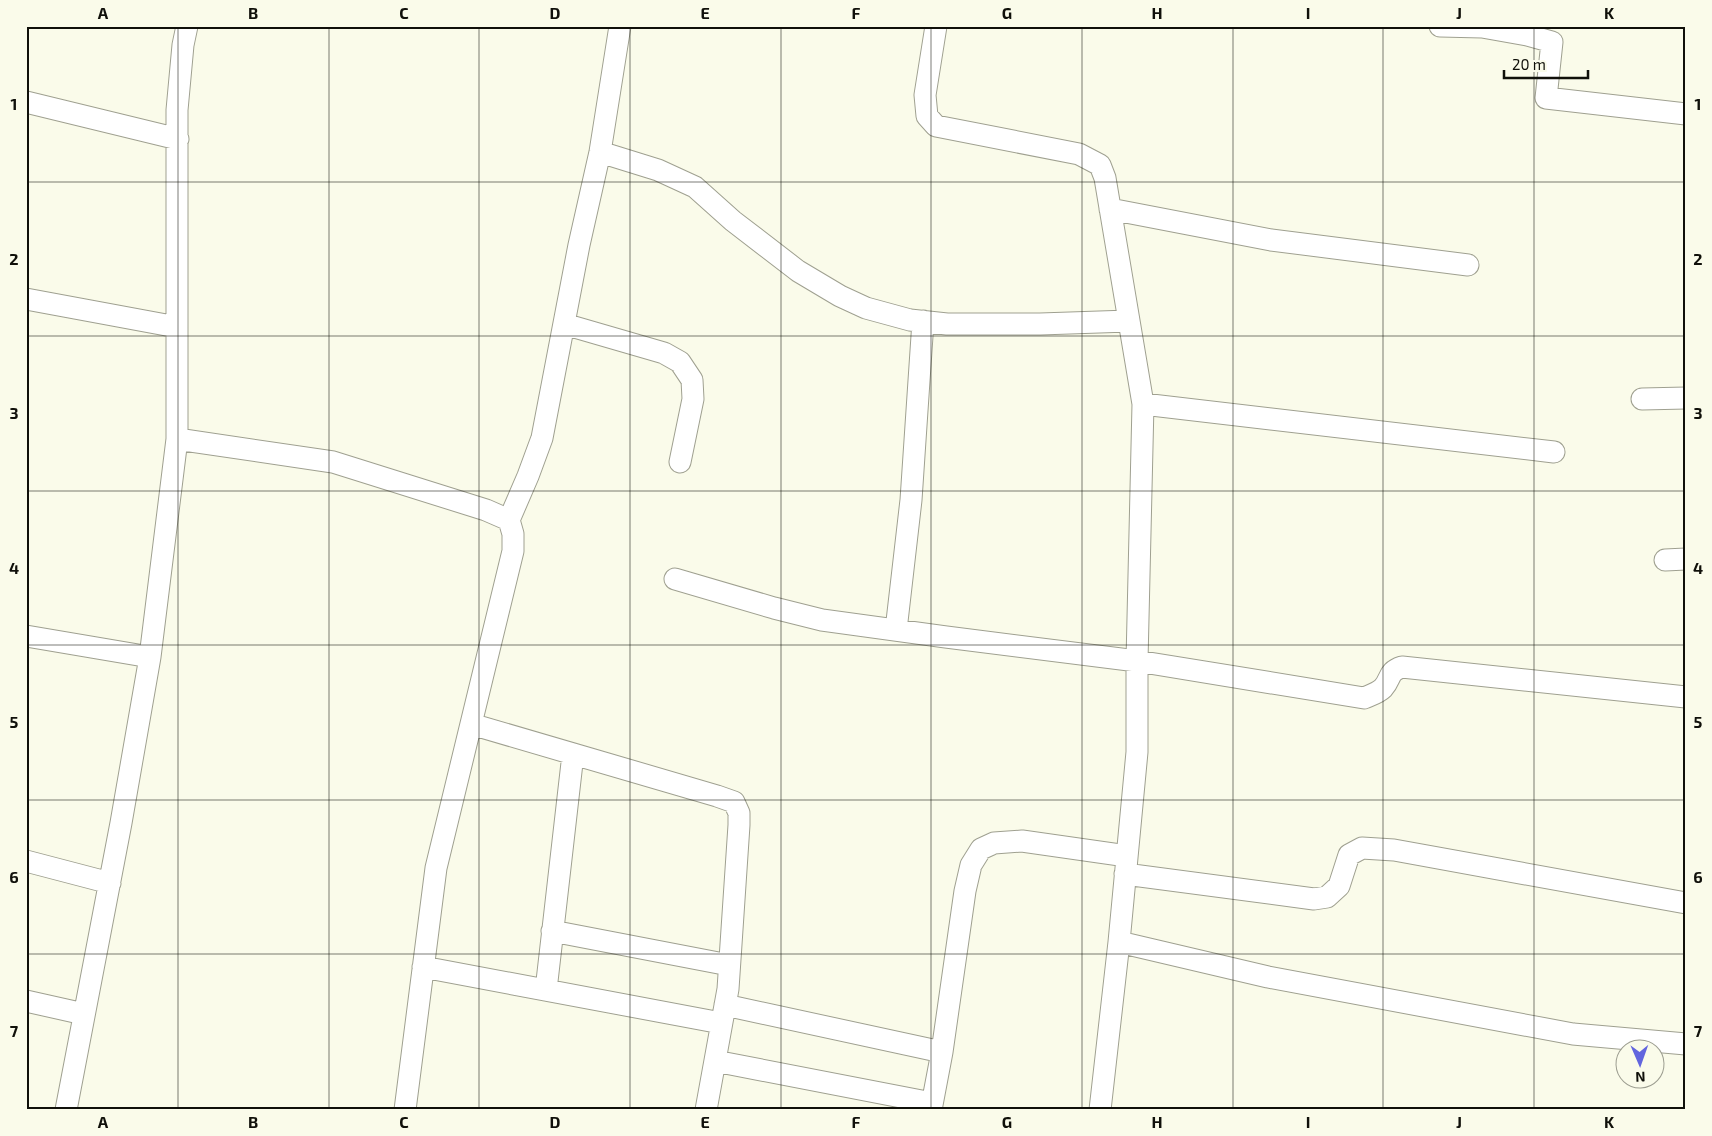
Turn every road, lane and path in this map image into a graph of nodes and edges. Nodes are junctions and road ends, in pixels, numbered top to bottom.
1 (187, 26) edge
2 (620, 26) edge
3 (936, 26) edge
4 (1440, 26) edge
5 (26, 102) edge
6 (1686, 114) edge
7 (178, 139) junction
8 (600, 152) junction
9 (1110, 209) junction
10 (1468, 265) dead end
11 (26, 299) edge
12 (923, 321) junction
13 (1129, 321) junction
14 (564, 324) junction
15 (177, 326) junction
16 (1686, 398) edge
17 (1642, 399) dead end
18 (1142, 404) junction
19 (177, 439) junction
20 (1554, 452) dead end
21 (680, 462) dead end
22 (509, 520) junction
23 (675, 579) dead end
24 (896, 630) junction
25 (26, 636) edge
26 (150, 657) junction
27 (1137, 661) junction
28 (1686, 697) edge
29 (471, 724) junction
30 (573, 754) junction
31 (26, 861) edge
32 (1126, 865) junction
33 (110, 883) junction
34 (1686, 903) edge
35 (552, 930) junction
36 (1119, 942) junction
37 (729, 965) junction
38 (423, 967) junction
39 (546, 990) junction
40 (26, 1001) edge
41 (84, 1014) junction
42 (723, 1014) junction
43 (1686, 1044) edge
44 (942, 1052) junction
45 (715, 1061) junction
46 (932, 1106) edge
47 (66, 1110) edge
48 (405, 1110) edge
49 (706, 1110) edge
50 (1100, 1110) edge

1 - 7 street
2 - 8 street
3 - 9 street
4 - 6 street
5 - 7 street
7 - 15 street
8 - 12 street
8 - 14 street
9 - 10 street
9 - 13 street
11 - 15 street
12 - 13 street
12 - 24 street
13 - 18 street
14 - 21 street
14 - 22 street
15 - 19 street
16 - 17 street
18 - 20 street
18 - 27 street
19 - 22 street
19 - 26 street
22 - 29 street
23 - 24 street
24 - 27 street
25 - 26 street
26 - 33 street
27 - 28 street
27 - 32 street
29 - 30 street
29 - 38 street
30 - 35 street
30 - 37 street
31 - 33 street
32 - 34 street
32 - 36 street
32 - 44 street
33 - 41 street
35 - 37 street
35 - 39 street
36 - 43 street
36 - 50 street
37 - 42 street
38 - 39 street
38 - 48 street
39 - 42 street
40 - 41 street
41 - 47 street
42 - 44 street
42 - 45 street
44 - 46 street
45 - 46 street
45 - 49 street

